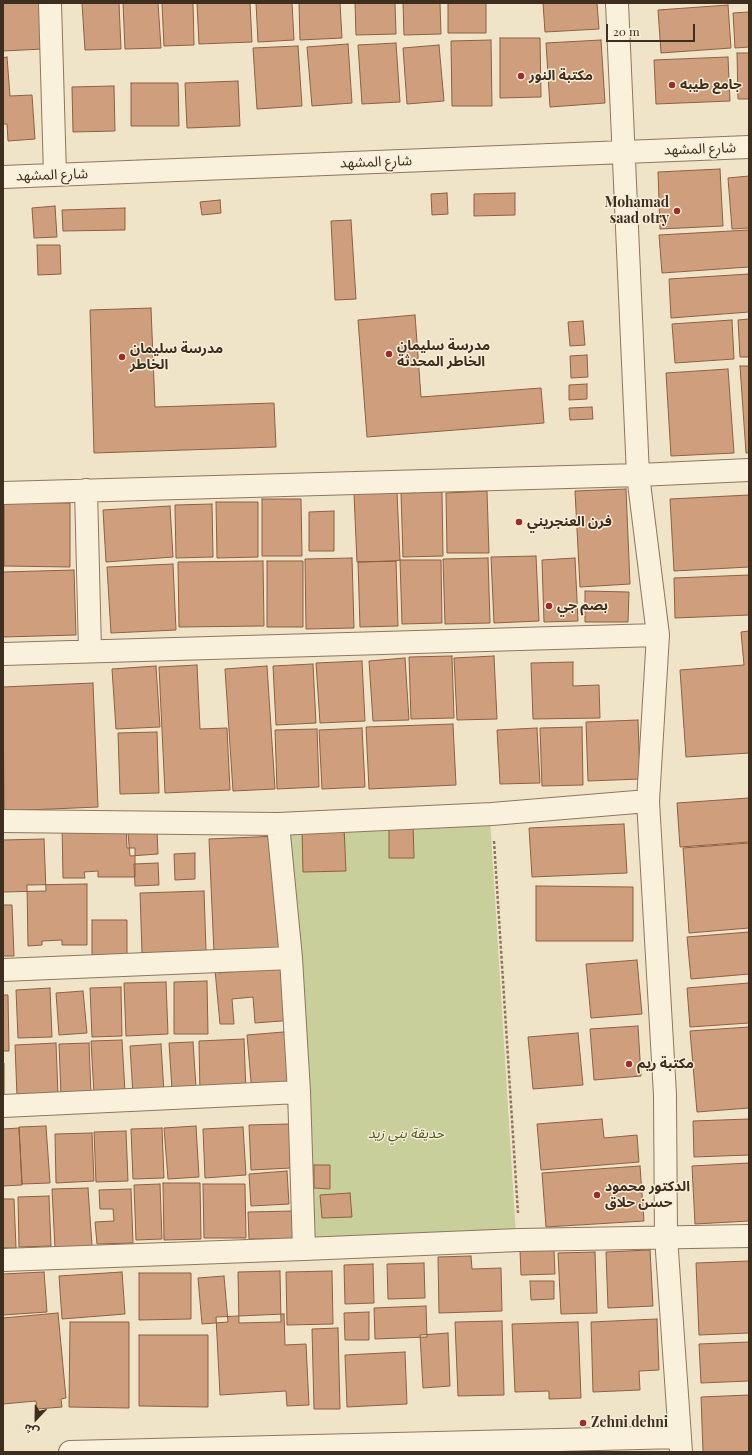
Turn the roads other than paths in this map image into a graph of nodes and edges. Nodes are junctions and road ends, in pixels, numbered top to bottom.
1 (50, 3) edge
2 (617, 3) edge
3 (749, 147) edge
4 (624, 152) junction
5 (55, 175) junction
6 (3, 177) edge
7 (749, 470) edge
8 (638, 475) junction
9 (86, 490) junction
10 (3, 492) edge
11 (658, 635) junction
12 (90, 651) junction
13 (3, 654) edge
14 (648, 801) junction
15 (3, 821) edge
16 (278, 824) junction
17 (291, 958) junction
18 (3, 970) edge
19 (299, 1092) junction
20 (3, 1106) edge
21 (749, 1236) edge
22 (666, 1237) junction
23 (304, 1250) junction
24 (3, 1260) edge
25 (680, 1445) edge
26 (70, 1452) edge

1 - 5 street
2 - 4 street
3 - 4 street, شارع المشهد
4 - 5 street, شارع المشهد
4 - 8 street
5 - 6 street, شارع المشهد
7 - 8 street
8 - 9 street
8 - 11 street
9 - 10 street
9 - 12 street
11 - 12 street
11 - 14 street
12 - 13 street
14 - 16 street
14 - 22 street
15 - 16 street
16 - 17 street
17 - 18 street
17 - 19 street
19 - 20 street
19 - 23 street
21 - 22 street
22 - 23 street
22 - 25 street
23 - 24 street
25 - 26 street

